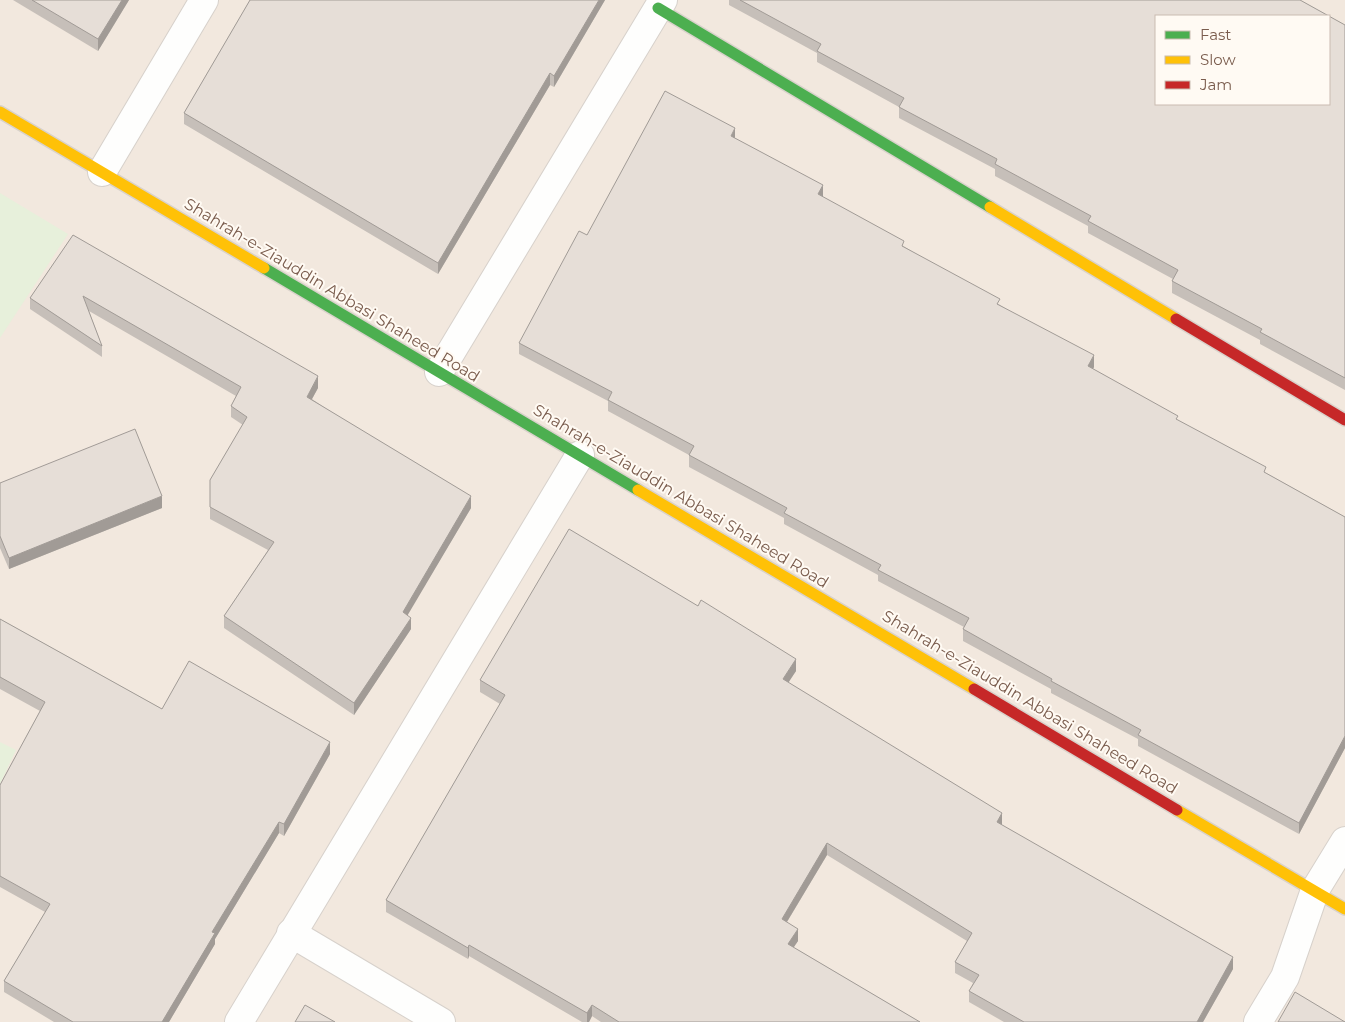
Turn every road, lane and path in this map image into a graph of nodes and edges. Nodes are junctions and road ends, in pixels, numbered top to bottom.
1 (204, 0) edge
2 (661, 4) edge
3 (0, 112) edge
4 (102, 172) junction
5 (439, 372) junction
6 (1345, 420) edge
7 (580, 455) junction
8 (1345, 841) edge
9 (1315, 890) junction
10 (1345, 909) edge
11 (291, 933) junction
12 (239, 1022) edge
13 (441, 1022) edge
14 (1258, 1022) edge

1 - 4 street
2 - 5 street
2 - 6 street
3 - 4 street, Shahrah-e-Ziauddin Abbasi Shaheed Road
4 - 5 street, Shahrah-e-Ziauddin Abbasi Shaheed Road
5 - 7 street, Shahrah-e-Ziauddin Abbasi Shaheed Road
7 - 9 street, Shahrah-e-Ziauddin Abbasi Shaheed Road
7 - 11 street
8 - 9 street
9 - 10 street, Shahrah-e-Ziauddin Abbasi Shaheed Road
9 - 14 street
11 - 12 street
11 - 13 street

